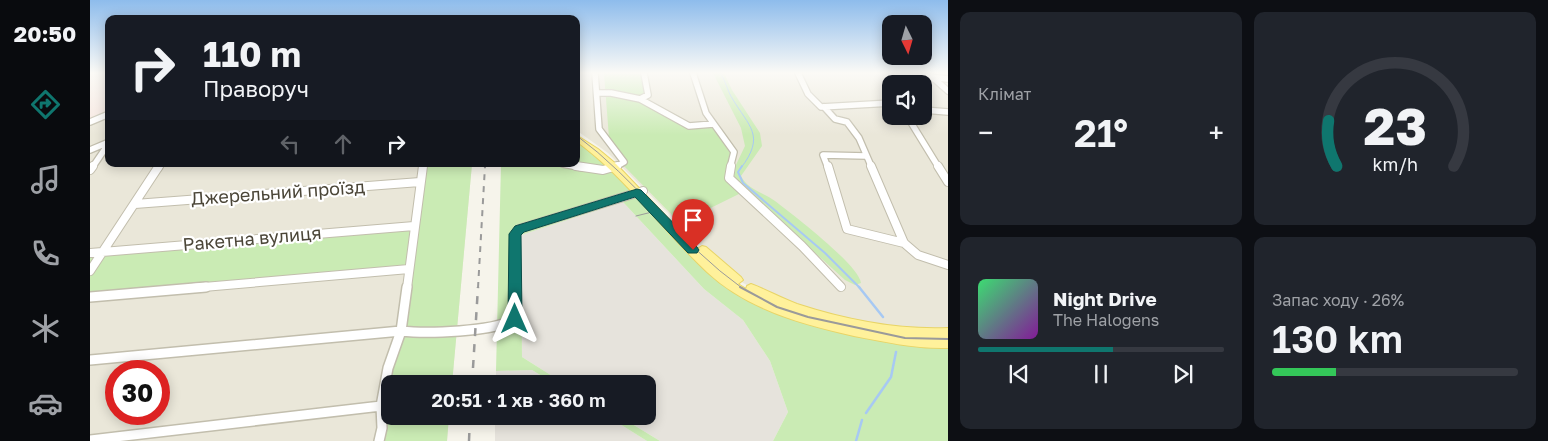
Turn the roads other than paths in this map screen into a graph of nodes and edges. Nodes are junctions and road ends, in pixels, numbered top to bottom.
1 (597, 93) edge
2 (614, 94) edge
3 (648, 94) edge
4 (699, 94) edge
5 (808, 94) edge
6 (640, 99) junction
7 (882, 103) edge
8 (848, 105) junction
9 (824, 107) junction
10 (932, 111) edge
11 (948, 112) edge
12 (105, 116) edge
13 (90, 122) edge
14 (847, 122) junction
15 (713, 124) junction
16 (913, 125) edge
17 (580, 134) edge
18 (580, 139) edge
19 (105, 144) edge
20 (105, 148) edge
21 (90, 150) edge
22 (866, 156) junction
23 (580, 166) edge
24 (159, 167) edge
25 (422, 167) edge
26 (616, 167) junction
27 (90, 170) edge
28 (420, 182) junction
29 (948, 182) edge
30 (640, 192) junction
31 (135, 204) junction
32 (414, 226) junction
33 (904, 243) junction
34 (103, 252) junction
35 (90, 253) edge
36 (948, 265) edge
37 (408, 269) junction
38 (90, 271) edge
39 (841, 287) dead end
40 (90, 296) edge
41 (400, 331) junction
42 (948, 333) edge
43 (948, 342) edge
44 (90, 360) edge
45 (387, 375) edge
46 (381, 406) edge
47 (382, 425) edge
48 (90, 440) edge
49 (102, 440) edge
50 (379, 441) edge

1 - 26 street
2 - 6 street
3 - 6 street
4 - 15 street
5 - 9 street
6 - 15 street
7 - 8 street
8 - 9 street
8 - 14 street
9 - 14 street
10 - 11 street
12 - 13 street
14 - 22 street
15 - 39 street
16 - 29 street
17 - 26 main road
18 - 26 main road
19 - 21 street
20 - 27 street
22 - 33 street
22 - 33 street
23 - 26 street
24 - 31 street
25 - 28 street
26 - 30 main road
28 - 31 street, Джерельний проїзд
28 - 32 street
30 - 41 street
30 - 42 main road
30 - 43 main road
31 - 34 street
32 - 34 street, Ракетна вулиця
32 - 37 street
33 - 36 street
34 - 35 street, Ракетна вулиця
34 - 38 street
37 - 40 street
37 - 41 street
41 - 44 street
41 - 45 street
46 - 49 street
47 - 50 street
48 - 49 street

